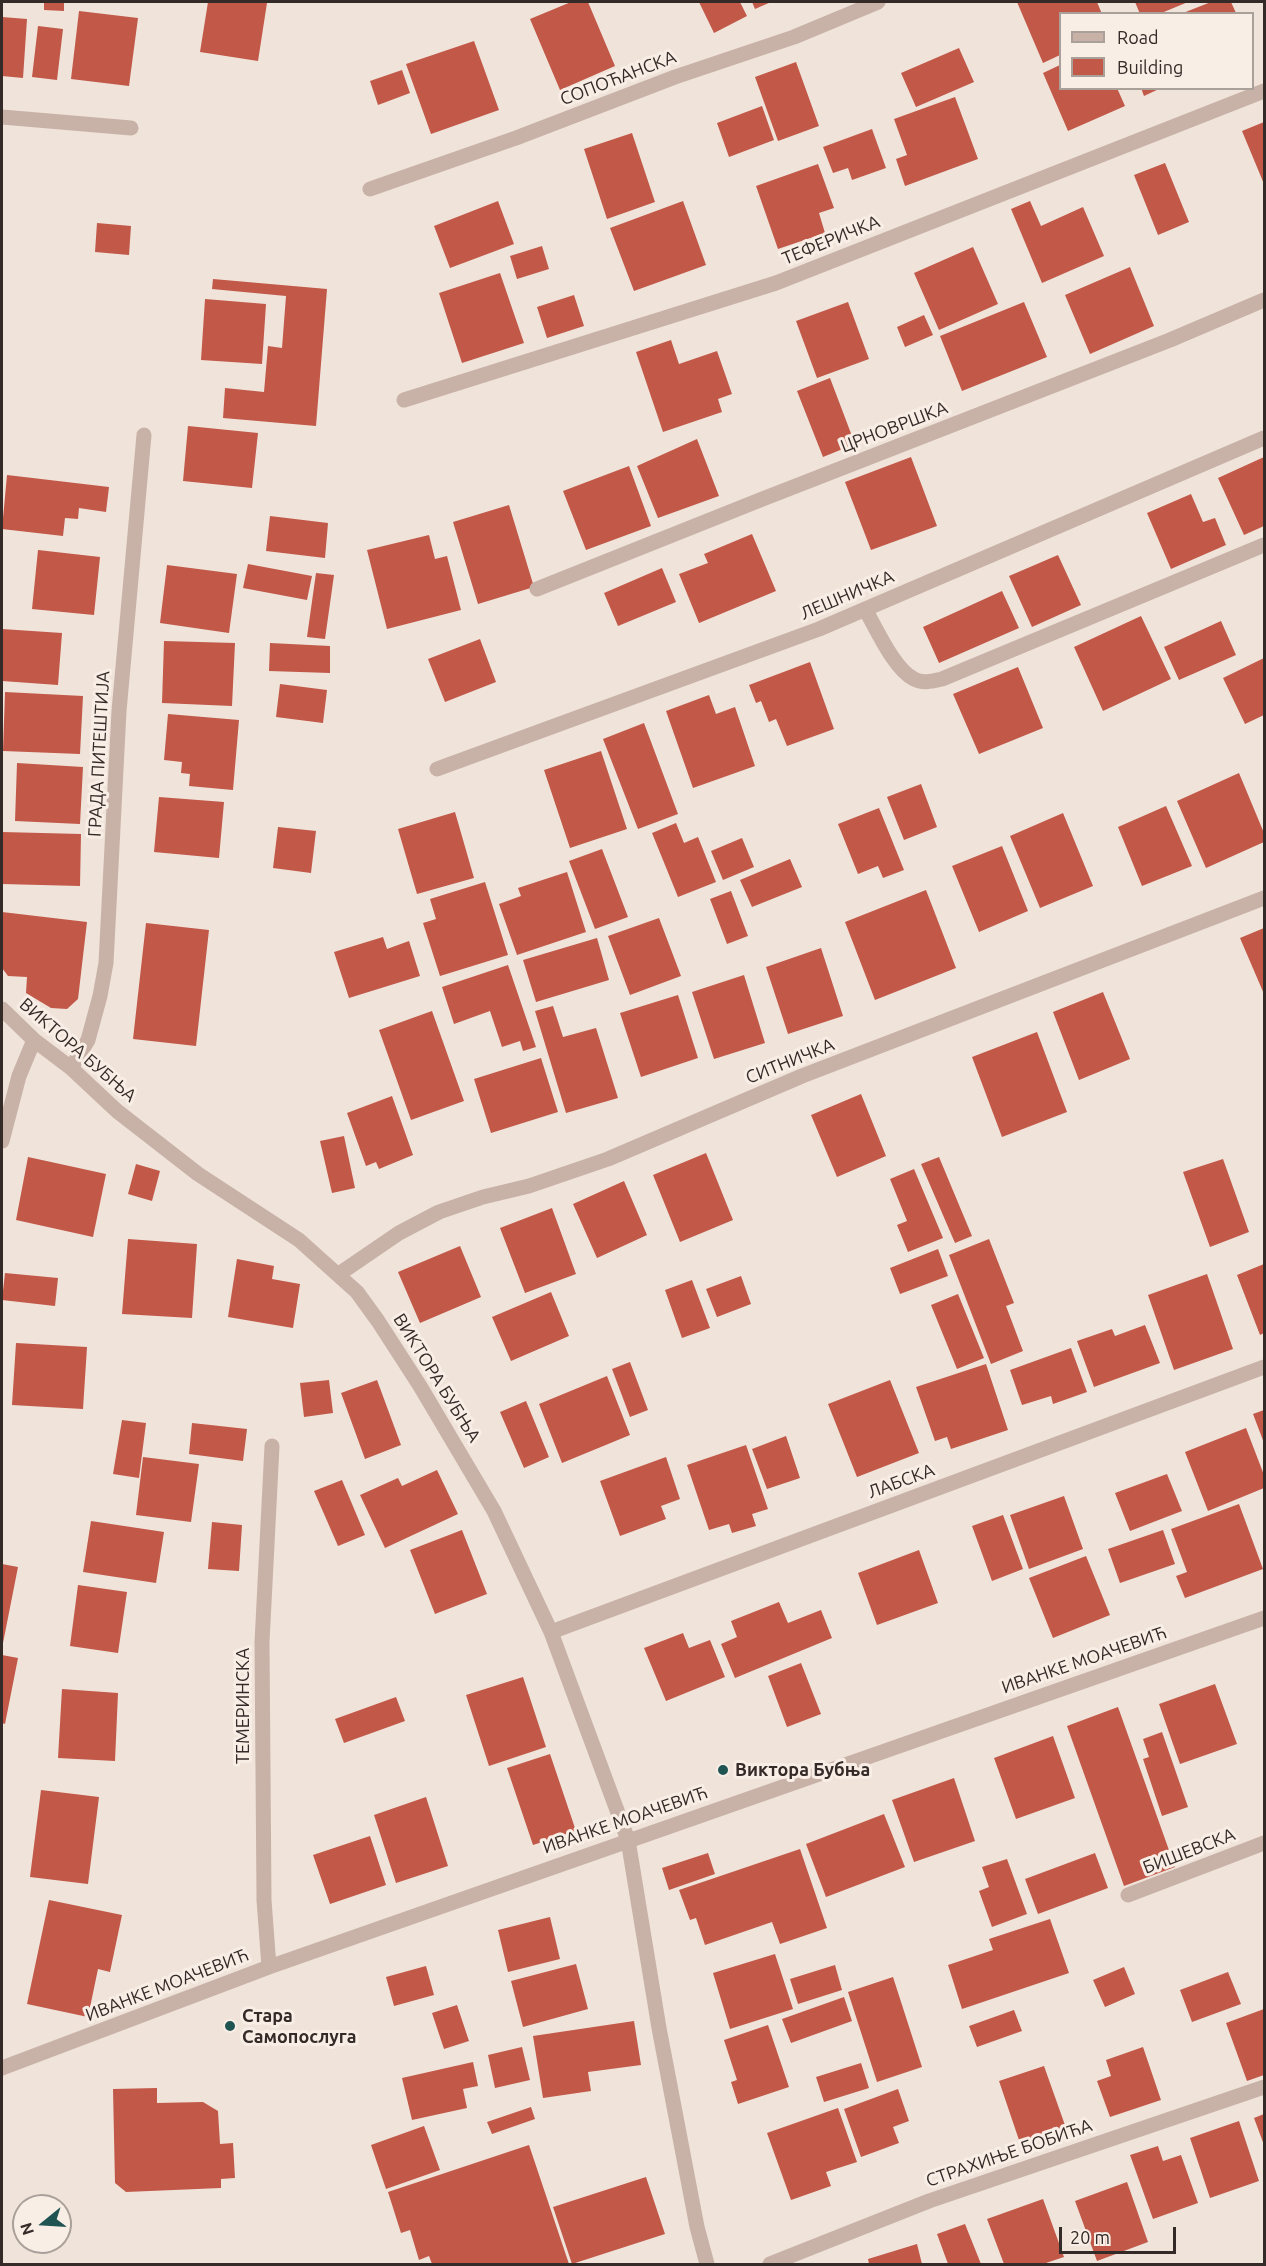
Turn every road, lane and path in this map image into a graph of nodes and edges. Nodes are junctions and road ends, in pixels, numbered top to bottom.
1 (878, 2) edge
2 (1264, 91) edge
3 (2, 117) edge
4 (131, 128) dead end
5 (370, 189) dead end
6 (1264, 300) edge
7 (404, 400) dead end
8 (144, 435) dead end
9 (1264, 438) edge
10 (1264, 545) edge
11 (537, 590) dead end
12 (865, 609) junction
13 (437, 769) dead end
14 (1264, 898) edge
15 (2, 1009) edge
16 (34, 1041) junction
17 (71, 1068) junction
18 (2, 1141) edge
19 (339, 1274) junction
20 (1264, 1367) edge
21 (272, 1446) dead end
22 (1264, 1618) edge
23 (551, 1632) junction
24 (628, 1840) junction
25 (1264, 1844) edge
26 (1128, 1895) dead end
27 (269, 1967) junction
28 (2, 2068) edge
29 (1264, 2087) edge
30 (708, 2265) edge
31 (770, 2265) edge

1 - 5 street, СОПОЋАНСКА
2 - 7 street, ТЕФЕРИЧКА
3 - 4 street
6 - 11 street, ЦРНОВРШКА
8 - 17 street, ГРАДА ПИТЕШТИЈА
9 - 12 street, ЛЕШНИЧКА
10 - 12 street
12 - 13 street, ЛЕШНИЧКА
14 - 19 street, СИТНИЧКА
15 - 16 street, ВИКТОРА БУБЊА
16 - 17 street, ВИКТОРА БУБЊА
16 - 18 street
17 - 19 street, ВИКТОРА БУБЊА
19 - 23 street, ВИКТОРА БУБЊА
20 - 23 street, ЛАБСКА
21 - 27 street, ТЕМЕРИНСКА
22 - 24 street, ИВАНКЕ МОАЧЕВИЋ
23 - 24 street, ВИКТОРА БУБЊА
24 - 27 street, ИВАНКЕ МОАЧЕВИЋ
24 - 30 street, ВИКТОРА БУБЊА
25 - 26 street, БИШЕВСКА
27 - 28 street, ИВАНКЕ МОАЧЕВИЋ
29 - 31 street, СТРАХИЊЕ БОБИЋА

